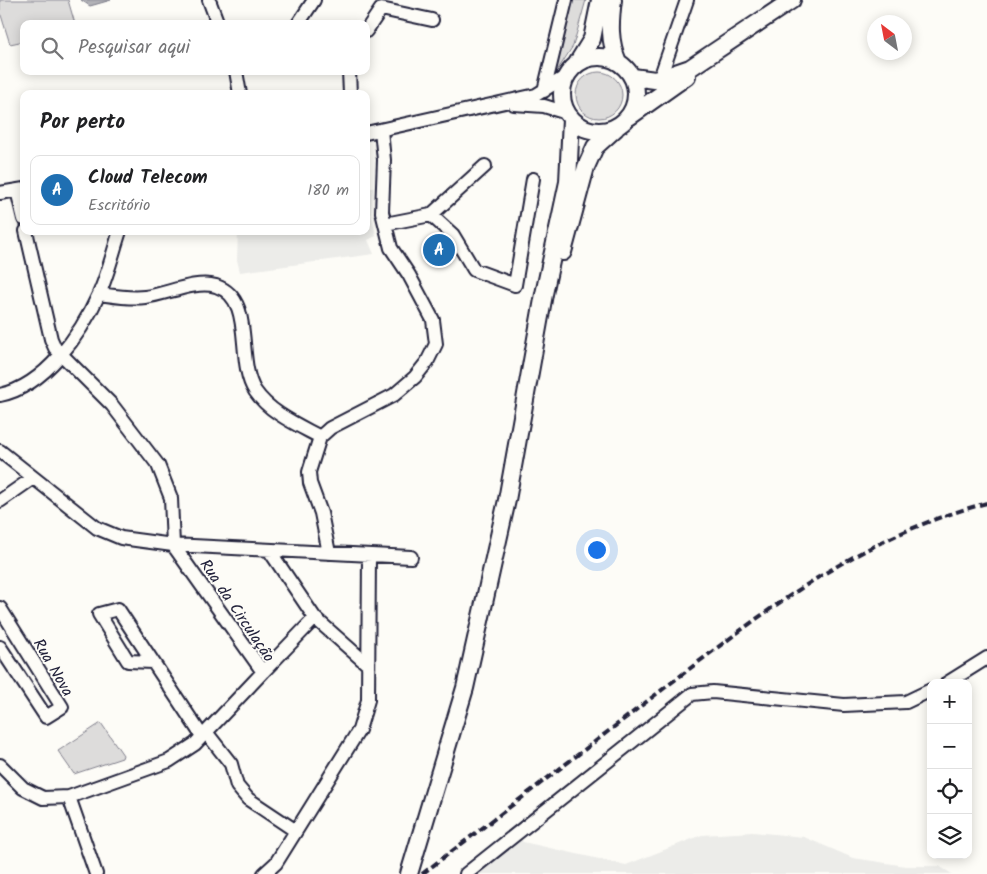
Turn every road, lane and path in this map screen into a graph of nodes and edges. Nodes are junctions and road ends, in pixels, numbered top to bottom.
1 (209, 0) edge
2 (314, 0) edge
3 (566, 0) edge
4 (600, 0) edge
5 (613, 0) edge
6 (687, 0) edge
7 (792, 0) edge
8 (216, 20) edge
9 (301, 20) edge
10 (432, 20) dead end
11 (370, 26) edge
12 (730, 42) junction
13 (618, 62) junction
14 (572, 70) junction
15 (238, 75) edge
16 (349, 75) edge
17 (632, 77) junction
18 (661, 85) junction
19 (240, 90) edge
20 (350, 90) edge
21 (544, 91) junction
22 (504, 104) junction
23 (569, 116) junction
24 (622, 123) junction
25 (382, 130) junction
26 (370, 132) edge
27 (485, 166) dead end
28 (533, 179) dead end
29 (20, 190) edge
30 (0, 193) edge
31 (431, 215) junction
32 (385, 224) junction
33 (27, 235) edge
34 (119, 235) edge
35 (99, 294) junction
36 (64, 354) junction
37 (534, 358) junction
38 (0, 395) edge
39 (320, 437) junction
40 (0, 451) edge
41 (33, 478) junction
42 (0, 501) edge
43 (173, 545) junction
44 (269, 550) junction
45 (329, 553) junction
46 (369, 555) junction
47 (411, 557) dead end
48 (0, 608) edge
49 (315, 618) junction
50 (0, 647) edge
51 (987, 658) edge
52 (153, 662) junction
53 (368, 664) junction
54 (264, 672) junction
55 (953, 679) edge
56 (927, 692) edge
57 (204, 734) junction
58 (0, 765) edge
59 (69, 797) junction
60 (296, 831) junction
61 (96, 874) edge
62 (264, 874) edge
63 (408, 874) edge
64 (466, 874) edge

1 - 8 street
2 - 9 street
3 - 21 street
4 - 14 main road
5 - 13 main road
6 - 18 street
7 - 12 main road
10 - 11 street
12 - 18 main road
12 - 18 main road
13 - 14 main road
13 - 17 main road
14 - 21 street
14 - 23 main road
15 - 19 street
16 - 20 street
17 - 18 main road
17 - 24 main road
18 - 24 main road
21 - 22 street
22 - 23 street
22 - 25 street
23 - 24 main road
23 - 37 main road
24 - 37 main road
25 - 26 street
25 - 32 street
27 - 31 street
28 - 31 street
29 - 30 street
31 - 32 street
32 - 39 street
33 - 36 street
34 - 35 street
35 - 36 street
35 - 39 street
36 - 38 street
36 - 43 street
37 - 63 main road
39 - 45 street
40 - 41 street
41 - 42 street
41 - 43 street
43 - 44 street
43 - 54 street, Rua da Circulação
44 - 45 street
44 - 49 street
45 - 46 street
46 - 47 street
46 - 53 street
48 - 50 street, Rua Nova
49 - 53 street
49 - 54 street
51 - 55 street
52 - 52 street
52 - 57 street
53 - 60 street
54 - 57 street, Rua da Circulação
56 - 64 street
57 - 59 street, Rua da Circulação
57 - 60 street
58 - 59 street, Rua da Circulação
59 - 61 street
60 - 62 street

